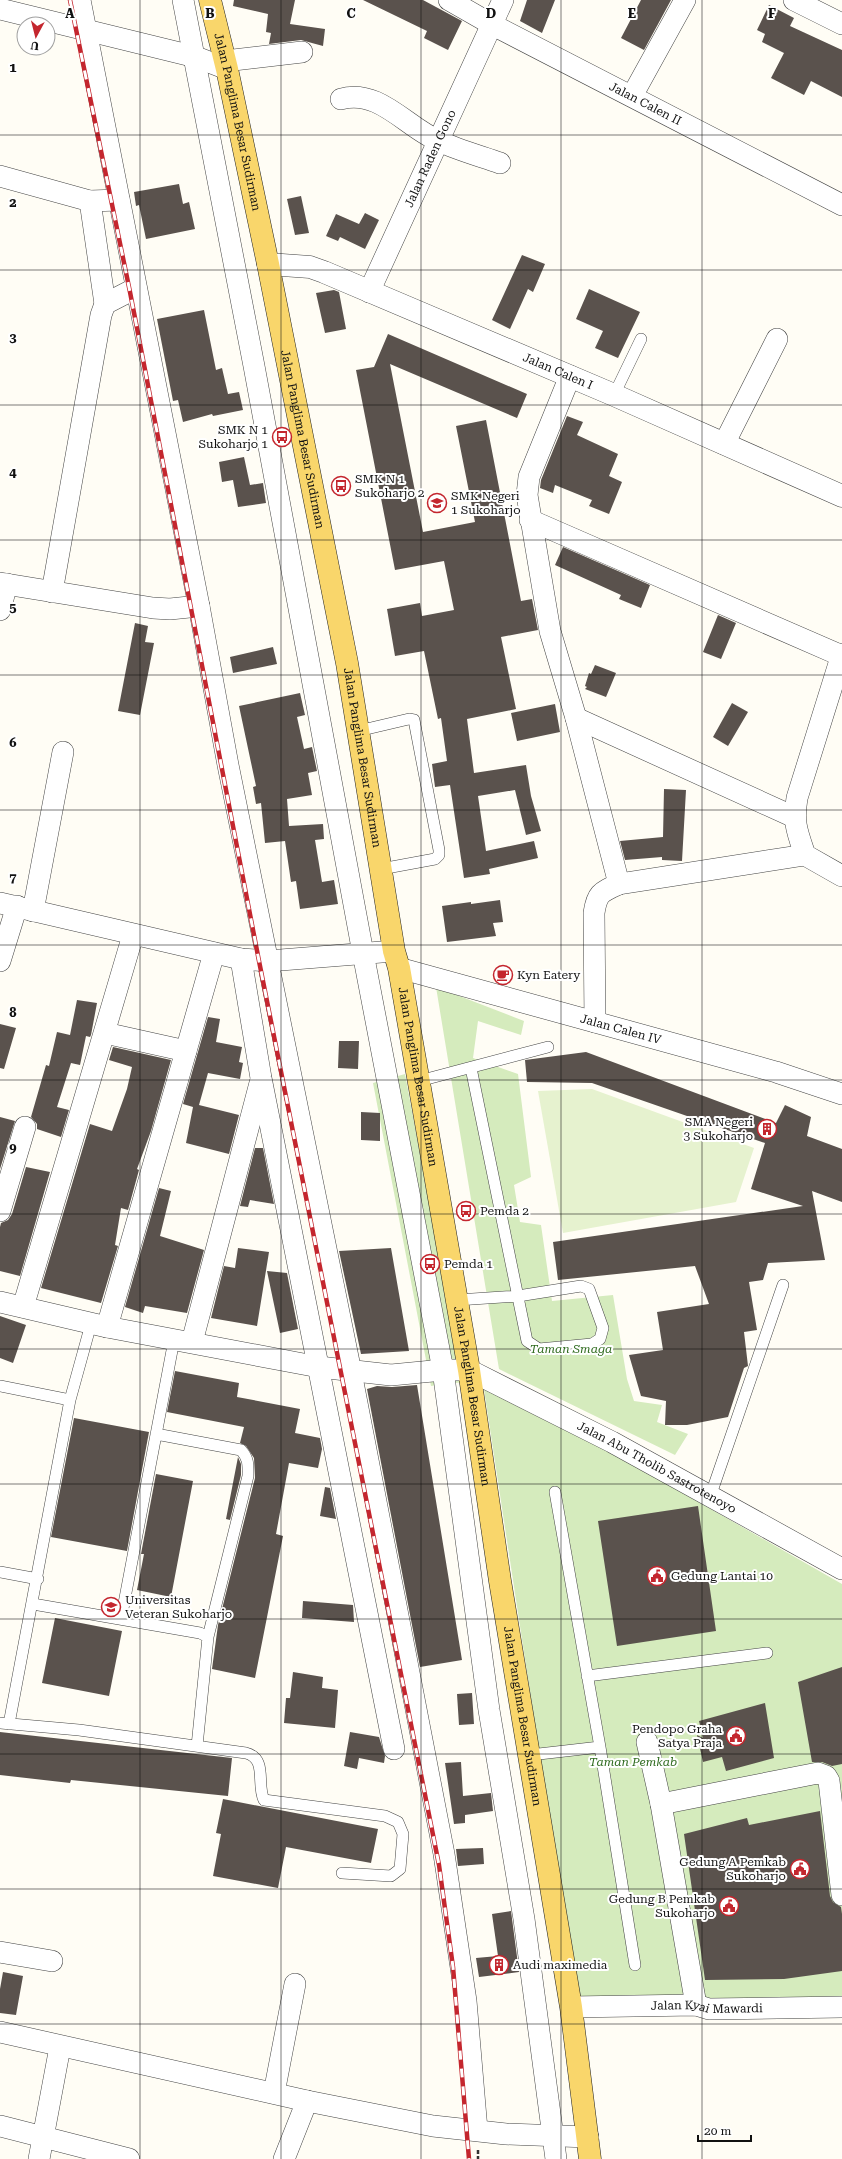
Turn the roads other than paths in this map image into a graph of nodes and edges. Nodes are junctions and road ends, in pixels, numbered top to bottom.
1 (80, 0) edge
2 (183, 0) edge
3 (210, 0) edge
4 (449, 0) edge
5 (503, 0) edge
6 (685, 0) edge
7 (794, 0) edge
8 (0, 9) edge
9 (491, 24) junction
10 (842, 24) edge
11 (86, 30) junction
12 (302, 52) dead end
13 (196, 58) junction
14 (226, 65) junction
15 (632, 96) junction
16 (341, 99) dead end
17 (438, 141) junction
18 (500, 163) dead end
19 (0, 176) edge
20 (119, 200) junction
21 (90, 201) junction
22 (842, 205) edge
23 (268, 264) junction
24 (136, 288) junction
25 (370, 292) junction
26 (106, 304) junction
27 (641, 338) dead end
28 (777, 339) dead end
29 (570, 376) junction
30 (614, 395) junction
31 (724, 444) junction
32 (842, 496) edge
33 (530, 520) junction
34 (3, 584) edge
35 (52, 592) junction
36 (199, 606) junction
37 (0, 610) edge
38 (842, 656) edge
39 (576, 718) junction
40 (358, 731) junction
41 (63, 752) dead end
42 (794, 817) junction
43 (805, 855) junction
44 (381, 869) junction
45 (842, 876) edge
46 (619, 884) junction
47 (17, 907) edge
48 (133, 935) junction
49 (214, 953) junction
50 (363, 953) junction
51 (396, 959) junction
52 (240, 960) junction
53 (0, 961) edge
54 (268, 961) junction
55 (596, 1022) junction
56 (106, 1033) junction
57 (548, 1047) dead end
58 (186, 1051) junction
59 (471, 1068) junction
60 (261, 1078) junction
61 (419, 1081) junction
62 (842, 1094) edge
63 (25, 1128) dead end
64 (0, 1211) edge
65 (783, 1285) dead end
66 (518, 1296) junction
67 (457, 1300) junction
68 (0, 1302) edge
69 (23, 1307) junction
70 (99, 1326) junction
71 (183, 1341) junction
72 (319, 1367) junction
73 (443, 1370) junction
74 (469, 1370) junction
75 (351, 1372) junction
76 (0, 1386) edge
77 (70, 1400) junction
78 (156, 1434) junction
79 (555, 1492) dead end
80 (710, 1498) junction
81 (842, 1567) edge
82 (0, 1572) edge
83 (38, 1579) junction
84 (33, 1604) junction
85 (121, 1619) junction
86 (208, 1637) junction
87 (767, 1653) dead end
88 (587, 1676) junction
89 (5, 1724) edge
90 (647, 1742) dead end
91 (197, 1746) junction
92 (600, 1747) junction
93 (394, 1749) dead end
94 (530, 1755) junction
95 (661, 1804) junction
96 (342, 1873) dead end
97 (842, 1895) edge
98 (0, 1952) edge
99 (52, 1961) dead end
100 (635, 1965) dead end
101 (296, 1984) dead end
102 (696, 2004) junction
103 (842, 2007) edge
104 (571, 2008) junction
105 (0, 2032) edge
106 (60, 2047) junction
107 (274, 2093) junction
108 (307, 2101) junction
109 (0, 2126) edge
110 (476, 2130) junction
111 (44, 2137) junction
112 (554, 2137) junction
113 (588, 2137) junction
114 (39, 2159) edge
115 (129, 2159) edge
116 (284, 2159) edge
117 (556, 2159) edge
118 (590, 2159) edge

1 - 11 street
2 - 13 street
3 - 14 main road, Jalan Panglima Besar Sudirman
4 - 9 street, Jalan Calen II
5 - 9 street, Jalan Raden Gono
6 - 15 street
7 - 10 street
8 - 11 street
9 - 15 street, Jalan Calen II
9 - 17 street, Jalan Raden Gono
11 - 13 street
11 - 20 street
12 - 14 street
13 - 14 street
13 - 50 street
14 - 23 main road, Jalan Panglima Besar Sudirman
15 - 22 street, Jalan Calen II
16 - 17 street
17 - 18 street
17 - 25 street, Jalan Raden Gono
19 - 21 street
20 - 21 street
20 - 24 street
21 - 26 street
23 - 25 street, Jalan Calen I
23 - 40 main road, Jalan Panglima Besar Sudirman
24 - 26 street
24 - 36 street
25 - 29 street, Jalan Calen I
26 - 35 street
27 - 30 lane
28 - 31 street
29 - 30 street, Jalan Calen I
29 - 33 street
30 - 31 street, Jalan Calen I
31 - 32 street, Jalan Calen I
33 - 38 street
33 - 39 street
34 - 35 street
34 - 37 street
35 - 36 street
36 - 54 street
38 - 42 street
39 - 42 street
39 - 46 street
40 - 44 main road, Jalan Panglima Besar Sudirman
40 - 44 lane
41 - 47 street
42 - 43 street
43 - 45 street
43 - 46 street
44 - 51 main road, Jalan Panglima Besar Sudirman
46 - 55 street
47 - 48 street, Jalan Calen IV
47 - 53 street
48 - 49 street, Jalan Calen IV
48 - 56 street
49 - 52 street, Jalan Calen IV
49 - 58 street
50 - 51 street, Jalan Calen IV
50 - 54 street, Jalan Calen IV
50 - 73 street
51 - 55 street, Jalan Calen IV
51 - 61 main road, Jalan Panglima Besar Sudirman
52 - 54 street, Jalan Calen IV
52 - 60 street
54 - 75 street
55 - 62 street, Jalan Calen IV
56 - 58 street
56 - 69 street
57 - 59 lane
58 - 70 street
59 - 61 lane
59 - 66 lane
60 - 71 street
60 - 72 street
61 - 67 main road, Jalan Panglima Besar Sudirman
63 - 64 street
65 - 80 lane
66 - 66 lane
66 - 67 lane
67 - 74 main road, Jalan Panglima Besar Sudirman
68 - 69 street
69 - 70 street
70 - 71 street
70 - 77 lane
71 - 72 street
71 - 78 lane
72 - 75 street
72 - 93 street
73 - 74 street
73 - 75 street
73 - 112 street
74 - 80 street, Jalan Abu Tholib Sastrotenoyo
74 - 94 main road, Jalan Panglima Besar Sudirman
75 - 110 street
76 - 77 lane
77 - 83 lane
78 - 85 lane
78 - 86 lane
79 - 88 lane
80 - 81 street, Jalan Abu Tholib Sastrotenoyo
82 - 83 lane
83 - 84 lane
84 - 85 lane
84 - 89 lane
85 - 86 lane
86 - 91 lane
87 - 88 lane
88 - 92 lane
89 - 91 lane
90 - 95 street
91 - 96 lane
92 - 94 lane
92 - 100 lane
94 - 104 main road, Jalan Panglima Besar Sudirman
95 - 97 street
95 - 102 street
98 - 99 street
101 - 107 street
102 - 103 street, Jalan Kyai Mawardi
102 - 104 street, Jalan Kyai Mawardi
104 - 113 main road, Jalan Panglima Besar Sudirman
105 - 106 street
106 - 107 street
106 - 111 street
107 - 108 street
108 - 110 street
108 - 116 street
109 - 111 street
110 - 112 street
111 - 114 street
111 - 115 street
112 - 113 street
112 - 117 street
113 - 118 main road, Jalan Panglima Besar Sudirman

